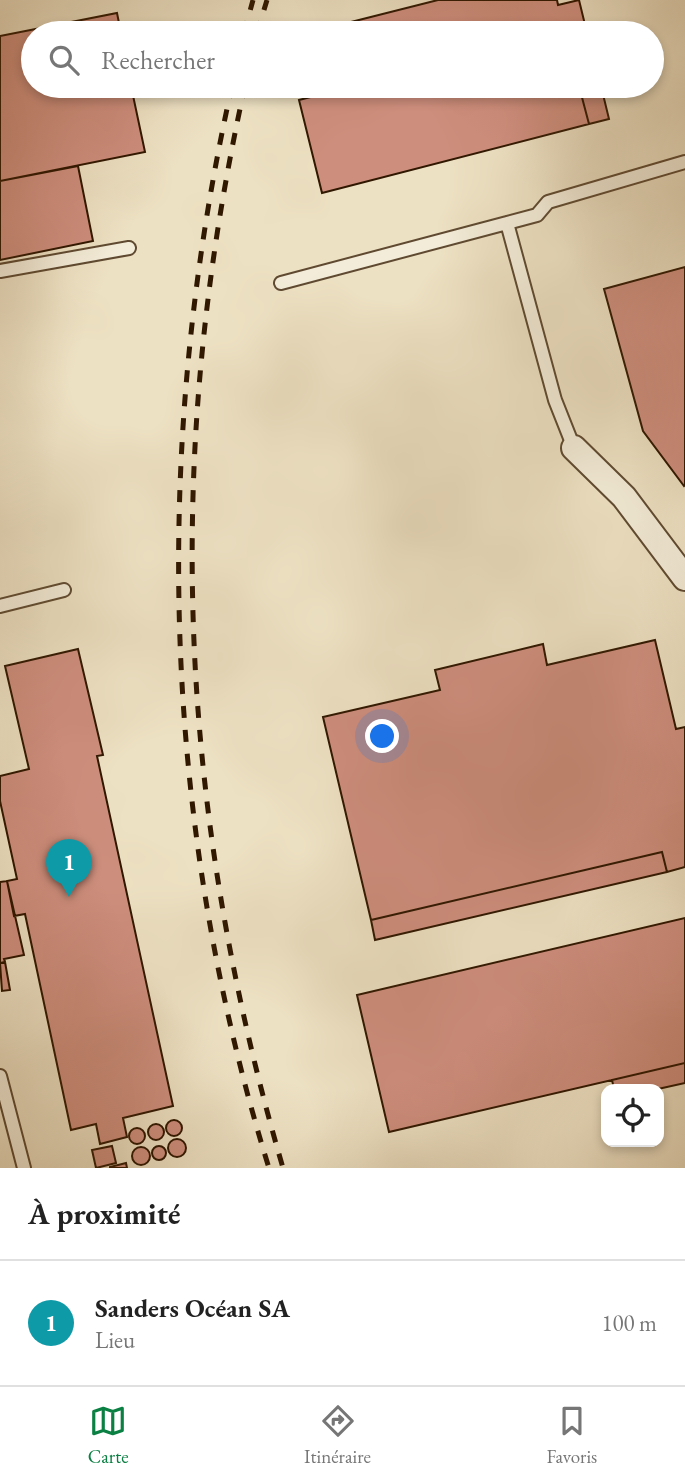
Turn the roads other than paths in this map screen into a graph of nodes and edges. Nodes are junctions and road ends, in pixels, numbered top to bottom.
1 (685, 162) edge
2 (507, 223) junction
3 (130, 248) dead end
4 (0, 271) edge
5 (281, 283) dead end
6 (574, 449) joint
7 (685, 578) edge
8 (64, 590) dead end
9 (0, 606) edge
10 (0, 1076) edge
11 (22, 1168) edge

1 - 2 lane
2 - 5 lane
2 - 6 lane
3 - 4 lane
6 - 7 street
8 - 9 lane
10 - 11 lane

